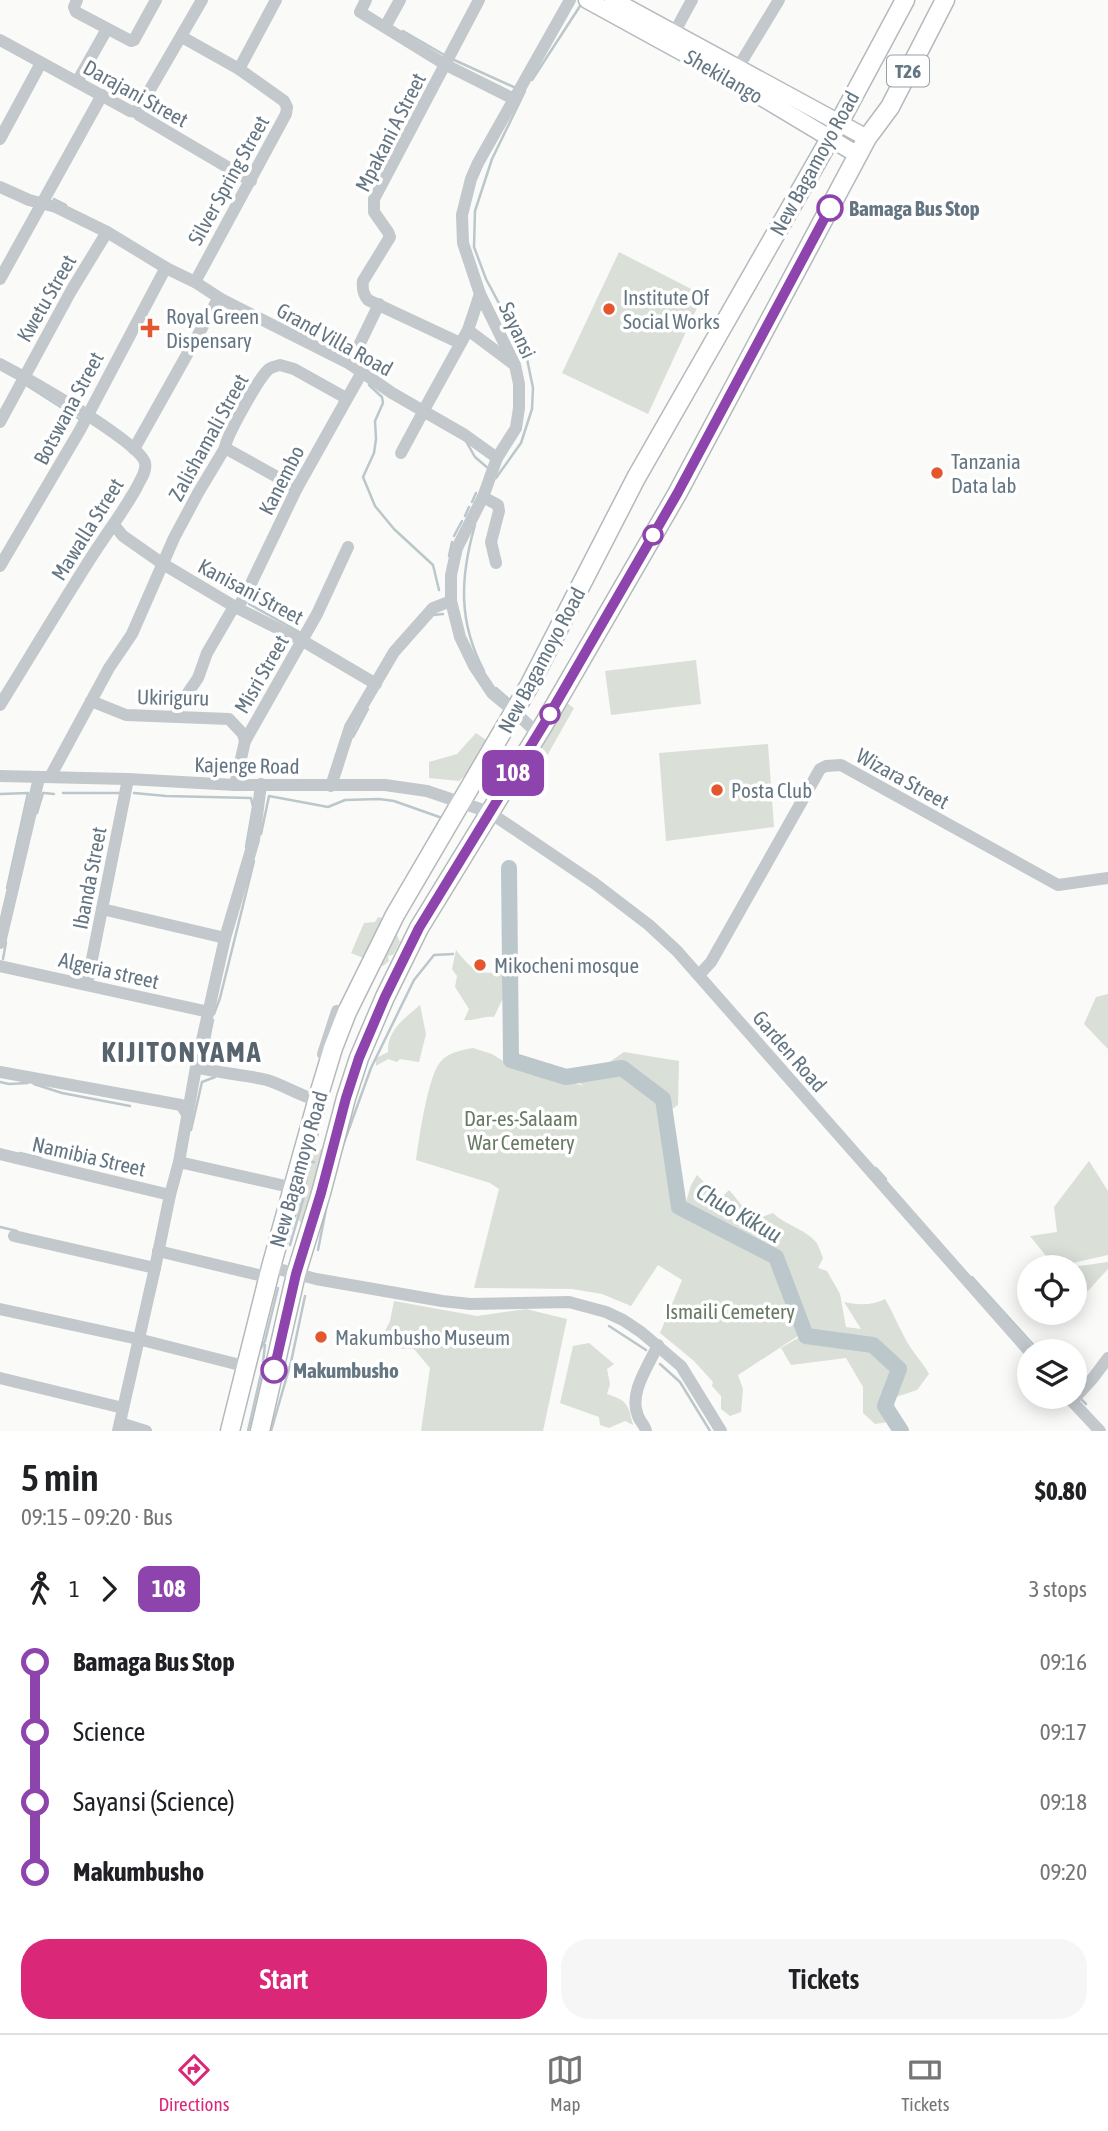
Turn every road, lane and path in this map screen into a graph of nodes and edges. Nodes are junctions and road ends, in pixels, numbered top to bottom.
1 (77, 0) edge
2 (156, 0) edge
3 (202, 0) edge
4 (276, 0) edge
5 (366, 0) edge
6 (400, 0) edge
7 (479, 0) edge
8 (570, 0) edge
9 (587, 0) edge
10 (613, 0) edge
11 (692, 0) edge
12 (779, 0) edge
13 (905, 0) edge
14 (945, 0) edge
15 (633, 5) edge
16 (385, 27) junction
17 (107, 29) junction
18 (674, 33) junction
19 (182, 37) junction
20 (0, 40) edge
21 (41, 63) junction
22 (446, 65) junction
23 (239, 69) junction
24 (734, 73) junction
25 (77, 82) junction
26 (102, 95) junction
27 (514, 99) junction
28 (137, 112) junction
29 (834, 131) junction
30 (867, 138) junction
31 (0, 139) edge
32 (858, 155) junction
33 (251, 181) junction
34 (0, 187) edge
35 (42, 204) junction
36 (107, 232) junction
37 (168, 269) junction
38 (0, 279) edge
39 (195, 282) junction
40 (480, 294) junction
41 (221, 299) junction
42 (379, 304) junction
43 (468, 330) junction
44 (460, 343) junction
45 (0, 365) edge
46 (350, 365) junction
47 (515, 365) junction
48 (362, 372) junction
49 (24, 377) junction
50 (346, 398) junction
51 (425, 412) junction
52 (87, 414) junction
53 (0, 422) edge
54 (225, 448) junction
55 (134, 449) junction
56 (401, 453) dead end
57 (496, 458) junction
58 (298, 488) junction
59 (483, 497) junction
60 (114, 525) junction
61 (348, 547) dead end
62 (12, 548) junction
63 (0, 559) edge
64 (496, 563) dead end
65 (163, 564) junction
66 (0, 566) edge
67 (451, 601) junction
68 (237, 608) junction
69 (303, 641) junction
70 (376, 684) junction
71 (91, 701) junction
72 (0, 705) edge
73 (515, 712) junction
74 (175, 716) junction
75 (538, 734) junction
76 (245, 741) junction
77 (0, 776) edge
78 (44, 777) junction
79 (128, 779) junction
80 (261, 784) junction
81 (235, 785) junction
82 (331, 786) junction
83 (463, 802) junction
84 (489, 812) junction
85 (1108, 878) edge
86 (102, 909) junction
87 (3, 914) edge
88 (225, 938) junction
89 (0, 943) edge
90 (0, 966) edge
91 (699, 975) junction
92 (87, 984) junction
93 (209, 1012) junction
94 (347, 1012) junction
95 (196, 1067) junction
96 (0, 1072) edge
97 (313, 1098) junction
98 (187, 1114) junction
99 (0, 1154) edge
100 (179, 1162) junction
101 (292, 1187) junction
102 (170, 1195) junction
103 (14, 1236) dead end
104 (158, 1251) junction
105 (155, 1268) junction
106 (267, 1272) junction
107 (296, 1274) junction
108 (0, 1309) edge
109 (138, 1339) junction
110 (1018, 1339) edge
111 (658, 1345) junction
112 (1108, 1358) edge
113 (240, 1365) junction
114 (0, 1378) edge
115 (1087, 1383) edge
116 (123, 1408) junction
117 (1079, 1409) edge
118 (119, 1427) edge
119 (146, 1431) edge
120 (228, 1431) edge
121 (260, 1431) edge
122 (646, 1431) edge
123 (721, 1431) edge
124 (1100, 1431) edge

1 - 17 street
2 - 17 street
3 - 19 street
4 - 23 street
5 - 16 street
6 - 16 street
7 - 22 street, Mpakani A Street
8 - 27 street, Sayansi
9 - 24 main road, Shekilango
10 - 15 main road, Shekilango
11 - 18 street
12 - 24 street
13 - 29 highway, New Bagamoyo Road / T26
14 - 30 highway, New Bagamoyo Road / T26
15 - 18 main road, Shekilango
16 - 22 street
17 - 25 street
18 - 24 main road, Shekilango
19 - 23 street
19 - 28 street
20 - 21 street, Darajani Street
21 - 25 street, Darajani Street
21 - 31 street
22 - 27 street
22 - 42 street, Mpakani A Street
23 - 33 street, Silver Spring Street
24 - 29 main road, Shekilango
25 - 26 street, Darajani Street
26 - 28 street, Darajani Street
26 - 35 street
27 - 40 street, Sayansi
28 - 33 street, Darajani Street
29 - 30 main road, Shekilango
29 - 32 main road, Shekilango
29 - 73 highway, New Bagamoyo Road / T26
30 - 32 highway, New Bagamoyo Road / T26
32 - 75 highway, New Bagamoyo Road / T26
33 - 39 street, Silver Spring Street
34 - 35 street, Grand Villa Road
35 - 36 street, Grand Villa Road
35 - 38 street
36 - 37 street, Grand Villa Road
36 - 49 street, Kwetu Street
37 - 39 street, Grand Villa Road
37 - 52 street, Botswana Street
39 - 41 street, Grand Villa Road
40 - 43 street
40 - 47 street, Sayansi
41 - 46 street, Grand Villa Road
41 - 55 street
42 - 44 street
42 - 46 street
43 - 44 street
43 - 47 street
44 - 51 street
45 - 49 street
46 - 48 street, Grand Villa Road
47 - 57 street, Sayansi
48 - 50 street, Kanembo
48 - 51 street, Grand Villa Road
49 - 52 street
49 - 53 street, Kwetu Street
50 - 54 street, Zalishamali Street
50 - 58 street, Kanembo
51 - 56 street
51 - 57 street, Grand Villa Road
52 - 55 street
52 - 62 street, Botswana Street
54 - 58 street
54 - 65 street, Zalishamali Street
55 - 60 street, Mawalla Street
57 - 59 street, Sayansi
58 - 68 street, Kanembo
59 - 64 street
59 - 67 street, Sayansi
60 - 65 street, Kanisani Street
60 - 72 street, Mawalla Street
61 - 69 street, Misri Street
62 - 63 street
62 - 66 street, Botswana Street
65 - 68 street, Kanisani Street
65 - 71 street, Zalishamali Street
67 - 70 street
67 - 73 street, Sayansi
68 - 69 street, Kanisani Street
68 - 74 street, Kanembo
69 - 70 street, Kanisani Street
69 - 76 street, Misri Street
70 - 82 street
71 - 74 street, Ukiriguru
71 - 78 street, Zalishamali Street
73 - 75 street, Sayansi
73 - 83 highway, New Bagamoyo Road / T26
74 - 76 street, Ukiriguru
75 - 84 highway, New Bagamoyo Road / T26
76 - 81 street, Misri Street
77 - 78 street, Kajenge Road
78 - 79 street, Kajenge Road
78 - 87 street, Zalishamali Street
79 - 81 street, Kajenge Road
79 - 86 street, Ibanda Street
80 - 81 street, Kajenge Road
80 - 82 street, Kajenge Road
80 - 88 street
82 - 83 street, Kajenge Road
83 - 84 street, Kajenge Road
83 - 94 highway, New Bagamoyo Road / T26
84 - 91 street, Garden Road
84 - 107 highway, New Bagamoyo Road / T26
85 - 91 street, Wizara Street
86 - 88 street
86 - 92 street, Ibanda Street
87 - 89 street, Zalishamali Street
88 - 93 street
90 - 92 street, Algeria street
91 - 110 street, Garden Road
92 - 93 street, Algeria street
93 - 95 street
94 - 97 street
94 - 101 highway, New Bagamoyo Road / T26
95 - 97 street
95 - 98 street
96 - 98 street
97 - 101 street
98 - 100 street
99 - 102 street, Namibia Street
100 - 101 street
100 - 102 street
101 - 106 highway, New Bagamoyo Road / T26
102 - 104 street
103 - 105 street
104 - 105 street
104 - 106 street
105 - 109 street
106 - 107 street
106 - 113 street
106 - 120 highway, New Bagamoyo Road / T26
107 - 111 street
107 - 121 highway, New Bagamoyo Road / T26
108 - 109 street
109 - 113 street
109 - 116 street
111 - 122 street
111 - 123 street
112 - 115 street
113 - 120 street
114 - 116 street
116 - 118 street
117 - 124 street
118 - 119 street

